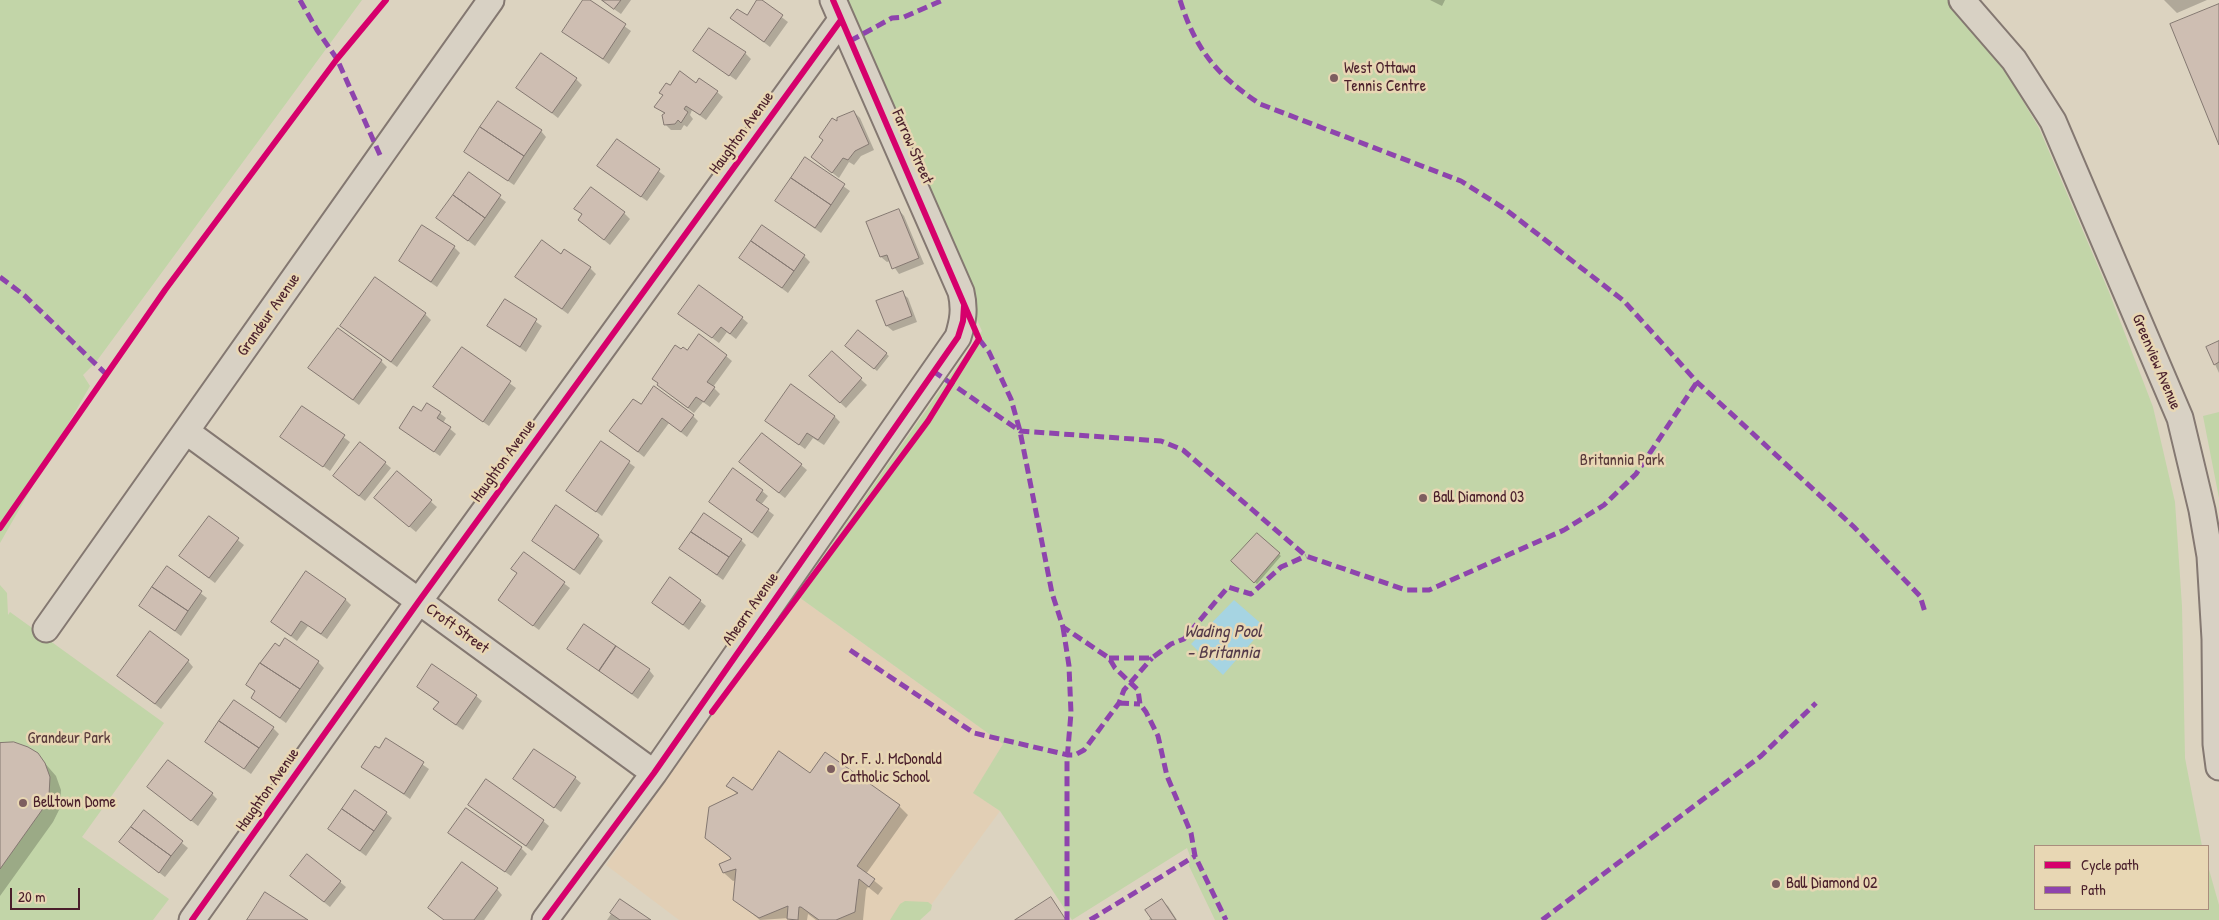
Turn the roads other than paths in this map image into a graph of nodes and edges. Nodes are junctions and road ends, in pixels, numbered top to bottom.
1 (491, 0) edge
2 (1962, 0) edge
3 (837, 10) edge
4 (964, 306) joint
5 (188, 432) junction
6 (419, 601) junction
7 (46, 629) dead end
8 (2219, 767) edge
9 (654, 773) junction
10 (192, 920) edge
11 (545, 920) edge

1 - 5 street, Grandeur Avenue
2 - 8 street, Greenview Avenue
3 - 4 street, Farrow Street
3 - 6 street, Haughton Avenue
4 - 9 street, Ahearn Avenue
5 - 6 street, Croft Street
5 - 7 street, Grandeur Avenue
6 - 9 street, Croft Street
6 - 10 street, Haughton Avenue
9 - 11 street, Ahearn Avenue

